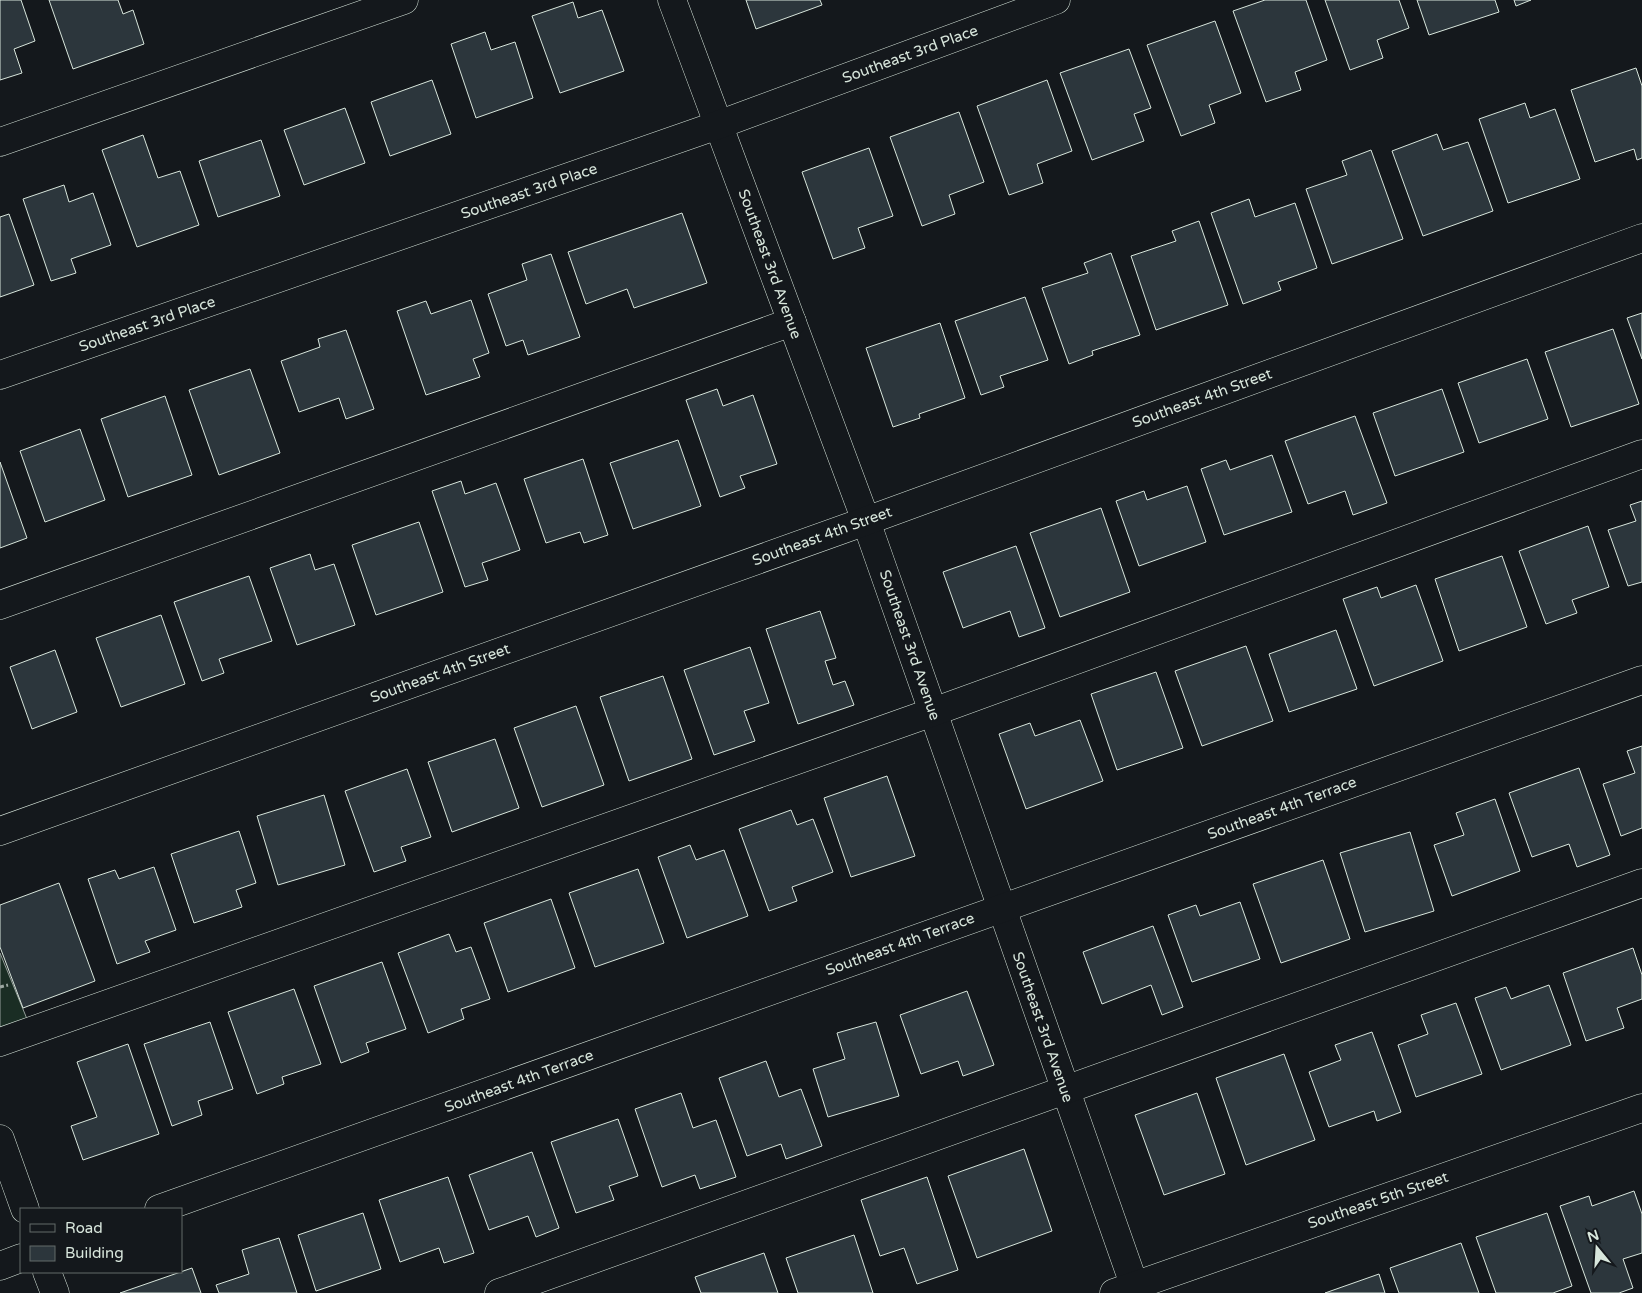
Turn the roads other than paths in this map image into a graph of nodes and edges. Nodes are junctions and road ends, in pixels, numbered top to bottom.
1 (404, 0) edge
2 (672, 0) edge
3 (1056, 0) edge
4 (718, 125) junction
5 (0, 142) edge
6 (1642, 238) edge
7 (792, 322) junction
8 (0, 375) edge
9 (1642, 454) edge
10 (866, 520) junction
11 (0, 605) edge
12 (1642, 680) edge
13 (933, 712) junction
14 (0, 831) edge
15 (1642, 883) edge
16 (1002, 908) junction
17 (0, 1042) edge
18 (1065, 1090) junction
19 (1642, 1108) edge
20 (0, 1139) edge
21 (25, 1208) edge
22 (162, 1208) edge
23 (20, 1258) edge
24 (0, 1266) edge
25 (47, 1273) edge
26 (1128, 1291) edge
27 (55, 1293) edge
28 (499, 1293) edge

1 - 5 street
2 - 4 street, Southeast 3rd Avenue
3 - 4 street, Southeast 3rd Place
4 - 7 street, Southeast 3rd Avenue
4 - 8 street, Southeast 3rd Place
6 - 10 street, Southeast 4th Street
7 - 10 street, Southeast 3rd Avenue
7 - 11 street
9 - 13 street
10 - 13 street, Southeast 3rd Avenue
10 - 14 street, Southeast 4th Street
12 - 16 street, Southeast 4th Terrace
13 - 16 street, Southeast 3rd Avenue
13 - 17 street
15 - 18 street
16 - 18 street, Southeast 3rd Avenue
16 - 22 street, Southeast 4th Terrace
18 - 26 street, Southeast 3rd Avenue
18 - 28 street
19 - 26 street, Southeast 5th Street
20 - 21 street
23 - 24 street
25 - 27 street

